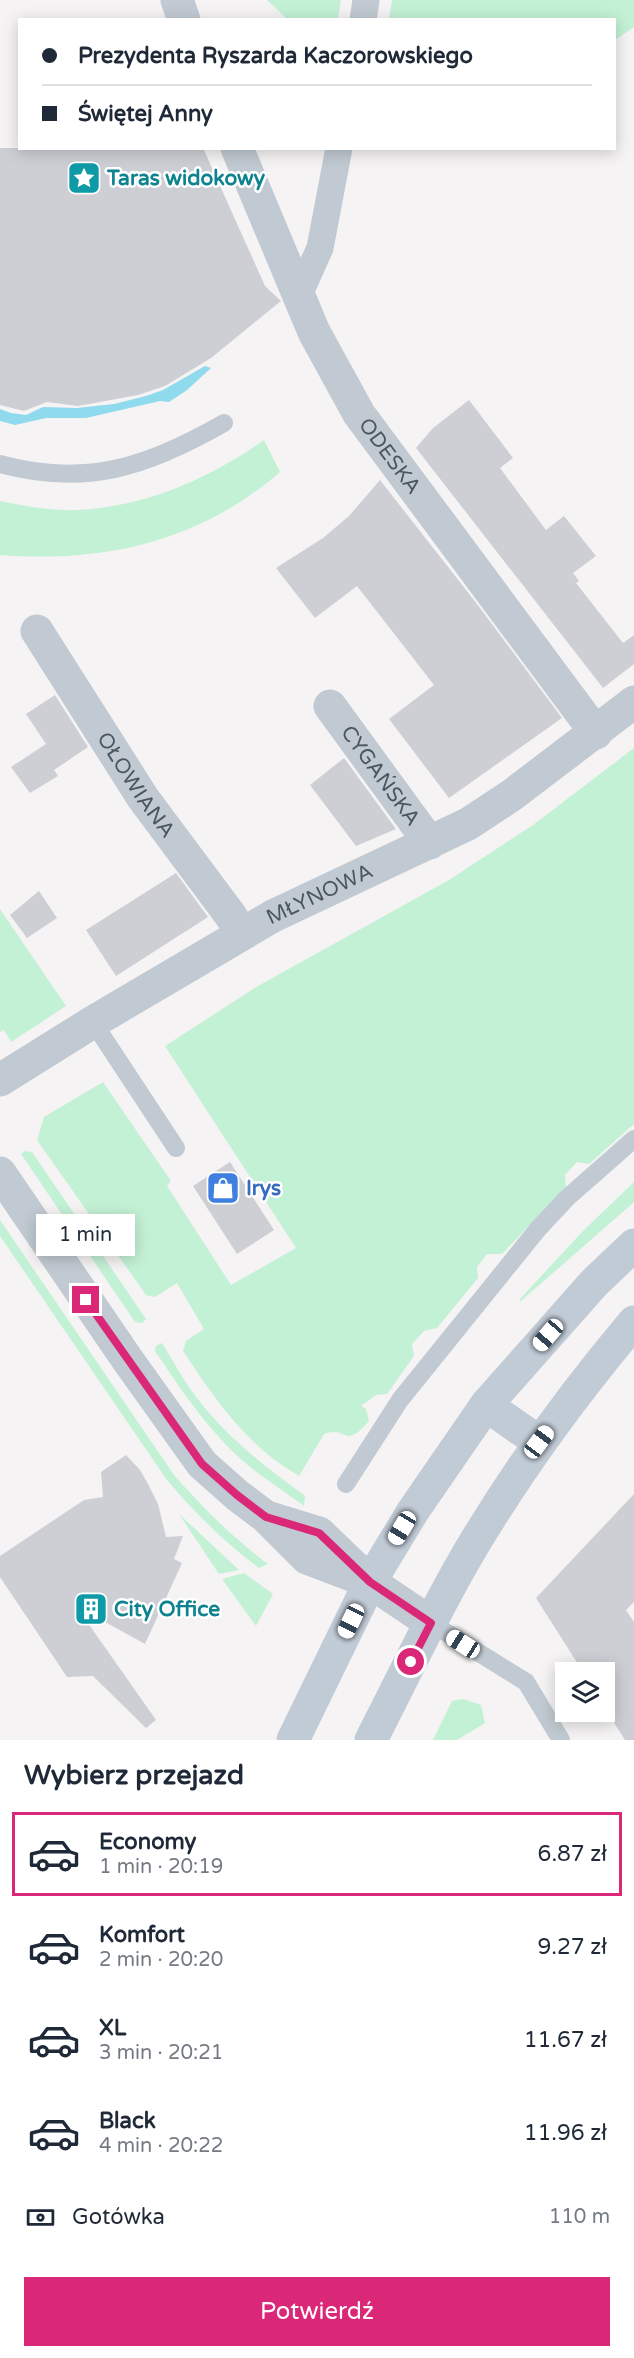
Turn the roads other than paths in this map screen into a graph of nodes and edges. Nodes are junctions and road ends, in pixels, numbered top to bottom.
1 (177, 0) edge
2 (366, 0) edge
3 (183, 18) edge
4 (363, 18) edge
5 (238, 150) edge
6 (339, 150) edge
7 (298, 297) junction
8 (224, 423) dead end
9 (0, 464) edge
10 (37, 632) dead end
11 (634, 702) edge
12 (330, 706) dead end
13 (596, 733) junction
14 (430, 843) junction
15 (242, 933) junction
16 (93, 1022) junction
17 (0, 1080) edge
18 (634, 1139) edge
19 (176, 1148) dead end
20 (0, 1173) edge
21 (634, 1245) edge
22 (634, 1322) edge
23 (486, 1405) junction
24 (539, 1442) junction
25 (346, 1484) dead end
26 (370, 1582) junction
27 (431, 1623) junction
28 (292, 1740) edge
29 (371, 1740) edge
30 (561, 1740) edge

1 - 3 street
2 - 4 street
5 - 7 street, ODESKA
6 - 7 street
7 - 13 street, ODESKA
8 - 9 lane
10 - 15 street, OŁOWIANA
11 - 13 street, MŁYNOWA
12 - 14 street, CYGAŃSKA
13 - 14 street, MŁYNOWA
14 - 15 street, MŁYNOWA
15 - 16 street, MŁYNOWA
16 - 17 street, MŁYNOWA
16 - 19 lane
18 - 25 lane
20 - 26 street
21 - 23 main road
22 - 24 main road
23 - 24 main road
23 - 26 main road
24 - 27 main road
26 - 27 street
26 - 28 main road
27 - 29 main road
27 - 30 lane

